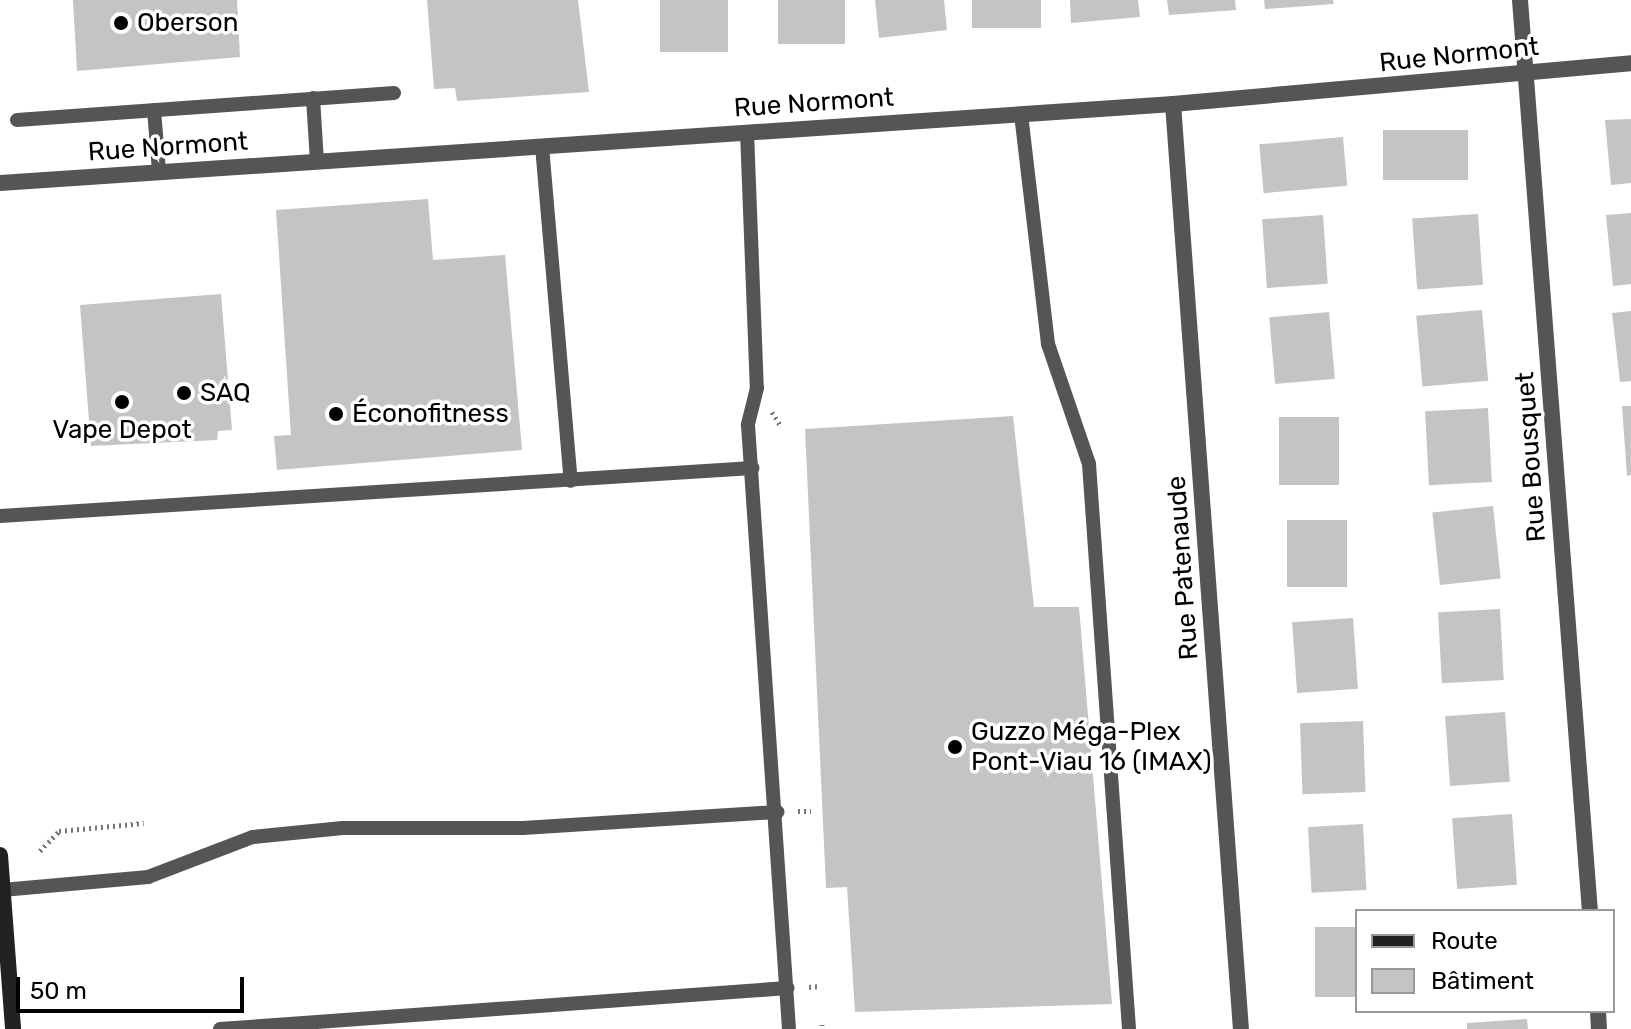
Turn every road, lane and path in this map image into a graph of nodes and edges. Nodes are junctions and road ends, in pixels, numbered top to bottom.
1 (1520, 0) edge
2 (1631, 63) edge
3 (1525, 71) junction
4 (394, 93) dead end
5 (313, 98) junction
6 (1173, 104) junction
7 (154, 110) junction
8 (1021, 114) junction
9 (17, 120) dead end
10 (747, 132) junction
11 (542, 146) junction
12 (317, 161) junction
13 (159, 171) junction
14 (0, 183) edge
15 (752, 468) junction
16 (571, 481) junction
17 (0, 516) edge
18 (777, 812) junction
19 (144, 823) dead end
20 (40, 851) dead end
21 (0, 855) edge
22 (0, 868) edge
23 (2, 890) junction
24 (1590, 909) edge
25 (2, 913) edge
26 (788, 988) junction
27 (391, 1023) edge
28 (13, 1029) edge
29 (220, 1029) edge
30 (789, 1029) edge
31 (1129, 1029) edge
32 (1241, 1029) edge

1 - 3 street, Rue Bousquet
2 - 3 street, Rue Normont
3 - 6 street, Rue Normont
3 - 24 street, Rue Bousquet
4 - 5 lane
5 - 7 lane
5 - 12 lane
6 - 8 street, Rue Normont
6 - 32 street, Rue Patenaude
7 - 9 lane
7 - 13 lane
8 - 10 street, Rue Normont
8 - 31 lane
10 - 11 street, Rue Normont
10 - 15 lane
11 - 12 street, Rue Normont
11 - 16 lane
12 - 13 street, Rue Normont
13 - 14 street, Rue Normont
15 - 16 lane
15 - 18 lane
16 - 17 lane
18 - 23 lane
18 - 26 lane
19 - 20 path
21 - 22 main road
22 - 23 main road
23 - 25 main road
25 - 28 main road
26 - 27 lane
26 - 30 lane
27 - 29 lane

